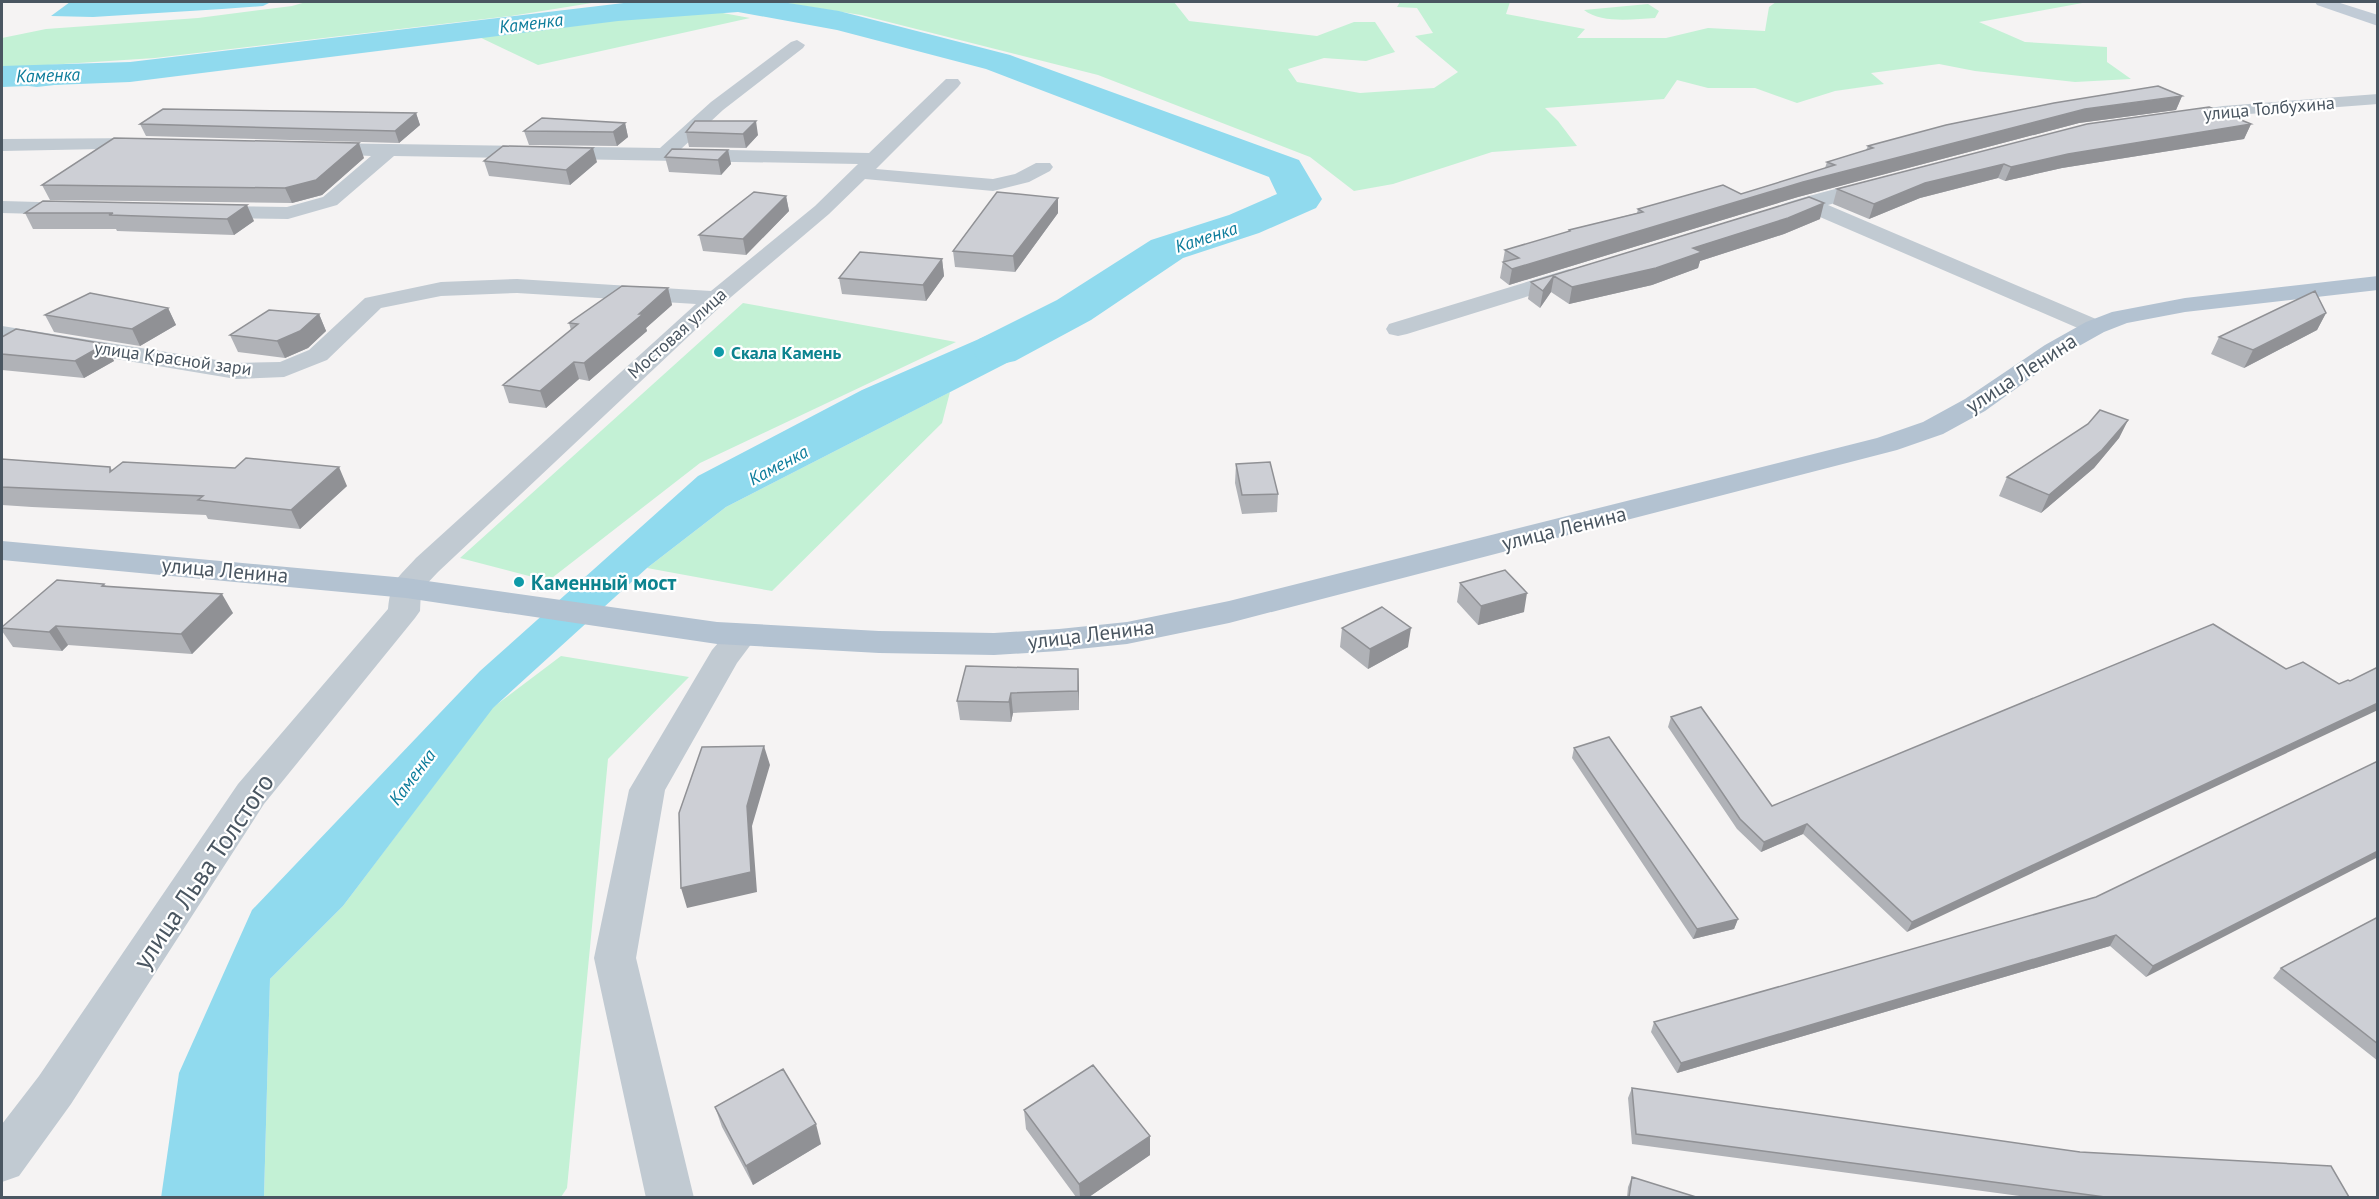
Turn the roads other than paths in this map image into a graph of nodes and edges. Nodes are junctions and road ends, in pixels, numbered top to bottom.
1 (2322, 2) edge
2 (2378, 21) edge
3 (797, 45) dead end
4 (952, 83) dead end
5 (2378, 99) edge
6 (2157, 120) edge
7 (169, 144) edge
8 (5, 148) edge
9 (306, 149) edge
10 (387, 152) junction
11 (663, 155) junction
12 (867, 166) junction
13 (1043, 167) dead end
14 (1898, 179) edge
15 (1806, 203) junction
16 (2, 207) edge
17 (97, 209) edge
18 (181, 211) edge
19 (1761, 217) edge
20 (1591, 269) edge
21 (2378, 283) edge
22 (716, 298) junction
23 (2095, 327) junction
24 (1398, 328) dead end
25 (2, 333) edge
26 (2, 551) edge
27 (406, 588) junction
28 (730, 634) junction
29 (2, 1160) edge
30 (670, 1197) edge

1 - 2 main road
3 - 11 street
4 - 12 street, Мостовая улица
5 - 6 street, улица Толбухина
7 - 8 street
9 - 10 street
10 - 11 street
10 - 18 street
11 - 12 street
12 - 13 street
12 - 22 street, Мостовая улица
14 - 15 street
15 - 19 street
15 - 23 street
16 - 17 street
20 - 24 street
21 - 23 main road, улица Ленина
22 - 25 street, улица Красной зари
22 - 27 street, Мостовая улица
23 - 28 main road, улица Ленина
26 - 27 main road, улица Ленина
27 - 28 main road, улица Ленина
27 - 29 street, улица Льва Толстого
28 - 30 street

